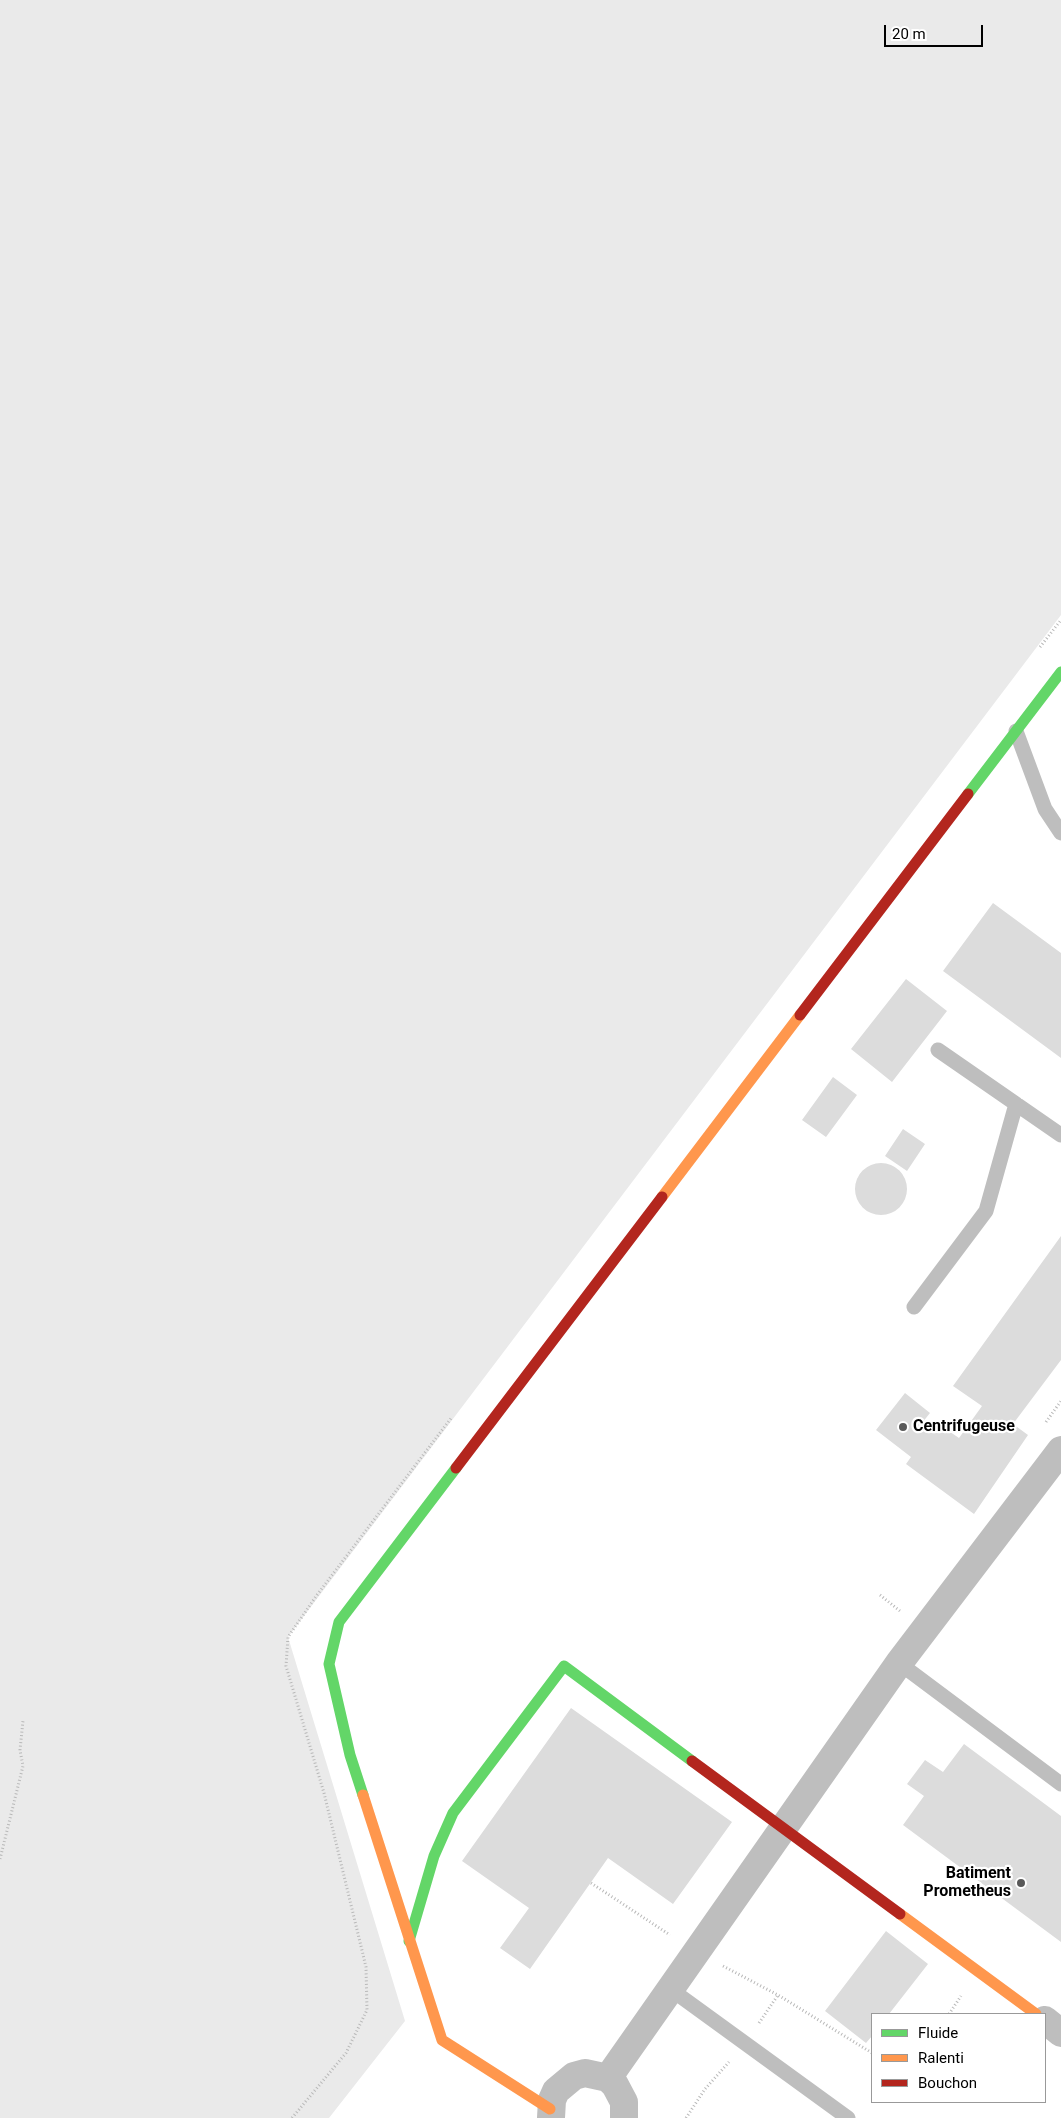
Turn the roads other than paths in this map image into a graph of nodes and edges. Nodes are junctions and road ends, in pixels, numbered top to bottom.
1 (1061, 672) edge
2 (1016, 731) junction
3 (1061, 833) edge
4 (938, 1050) dead end
5 (1016, 1104) junction
6 (1061, 1135) edge
7 (914, 1307) dead end
8 (1061, 1450) edge
9 (899, 1663) junction
10 (1061, 1784) edge
11 (783, 1826) junction
12 (408, 1941) junction
13 (669, 1988) junction
14 (1035, 2013) edge
15 (1046, 2021) edge
16 (1061, 2032) edge
17 (608, 2078) junction
18 (551, 2113) edge
19 (624, 2118) edge
20 (848, 2118) edge

1 - 2 street
2 - 3 lane
2 - 12 street
4 - 5 lane
5 - 6 lane
5 - 7 lane
8 - 9 street
9 - 10 lane
9 - 11 street
11 - 12 street
11 - 13 street
11 - 14 street
12 - 18 street
13 - 17 street
13 - 20 lane
15 - 16 street
17 - 18 street
17 - 19 street

